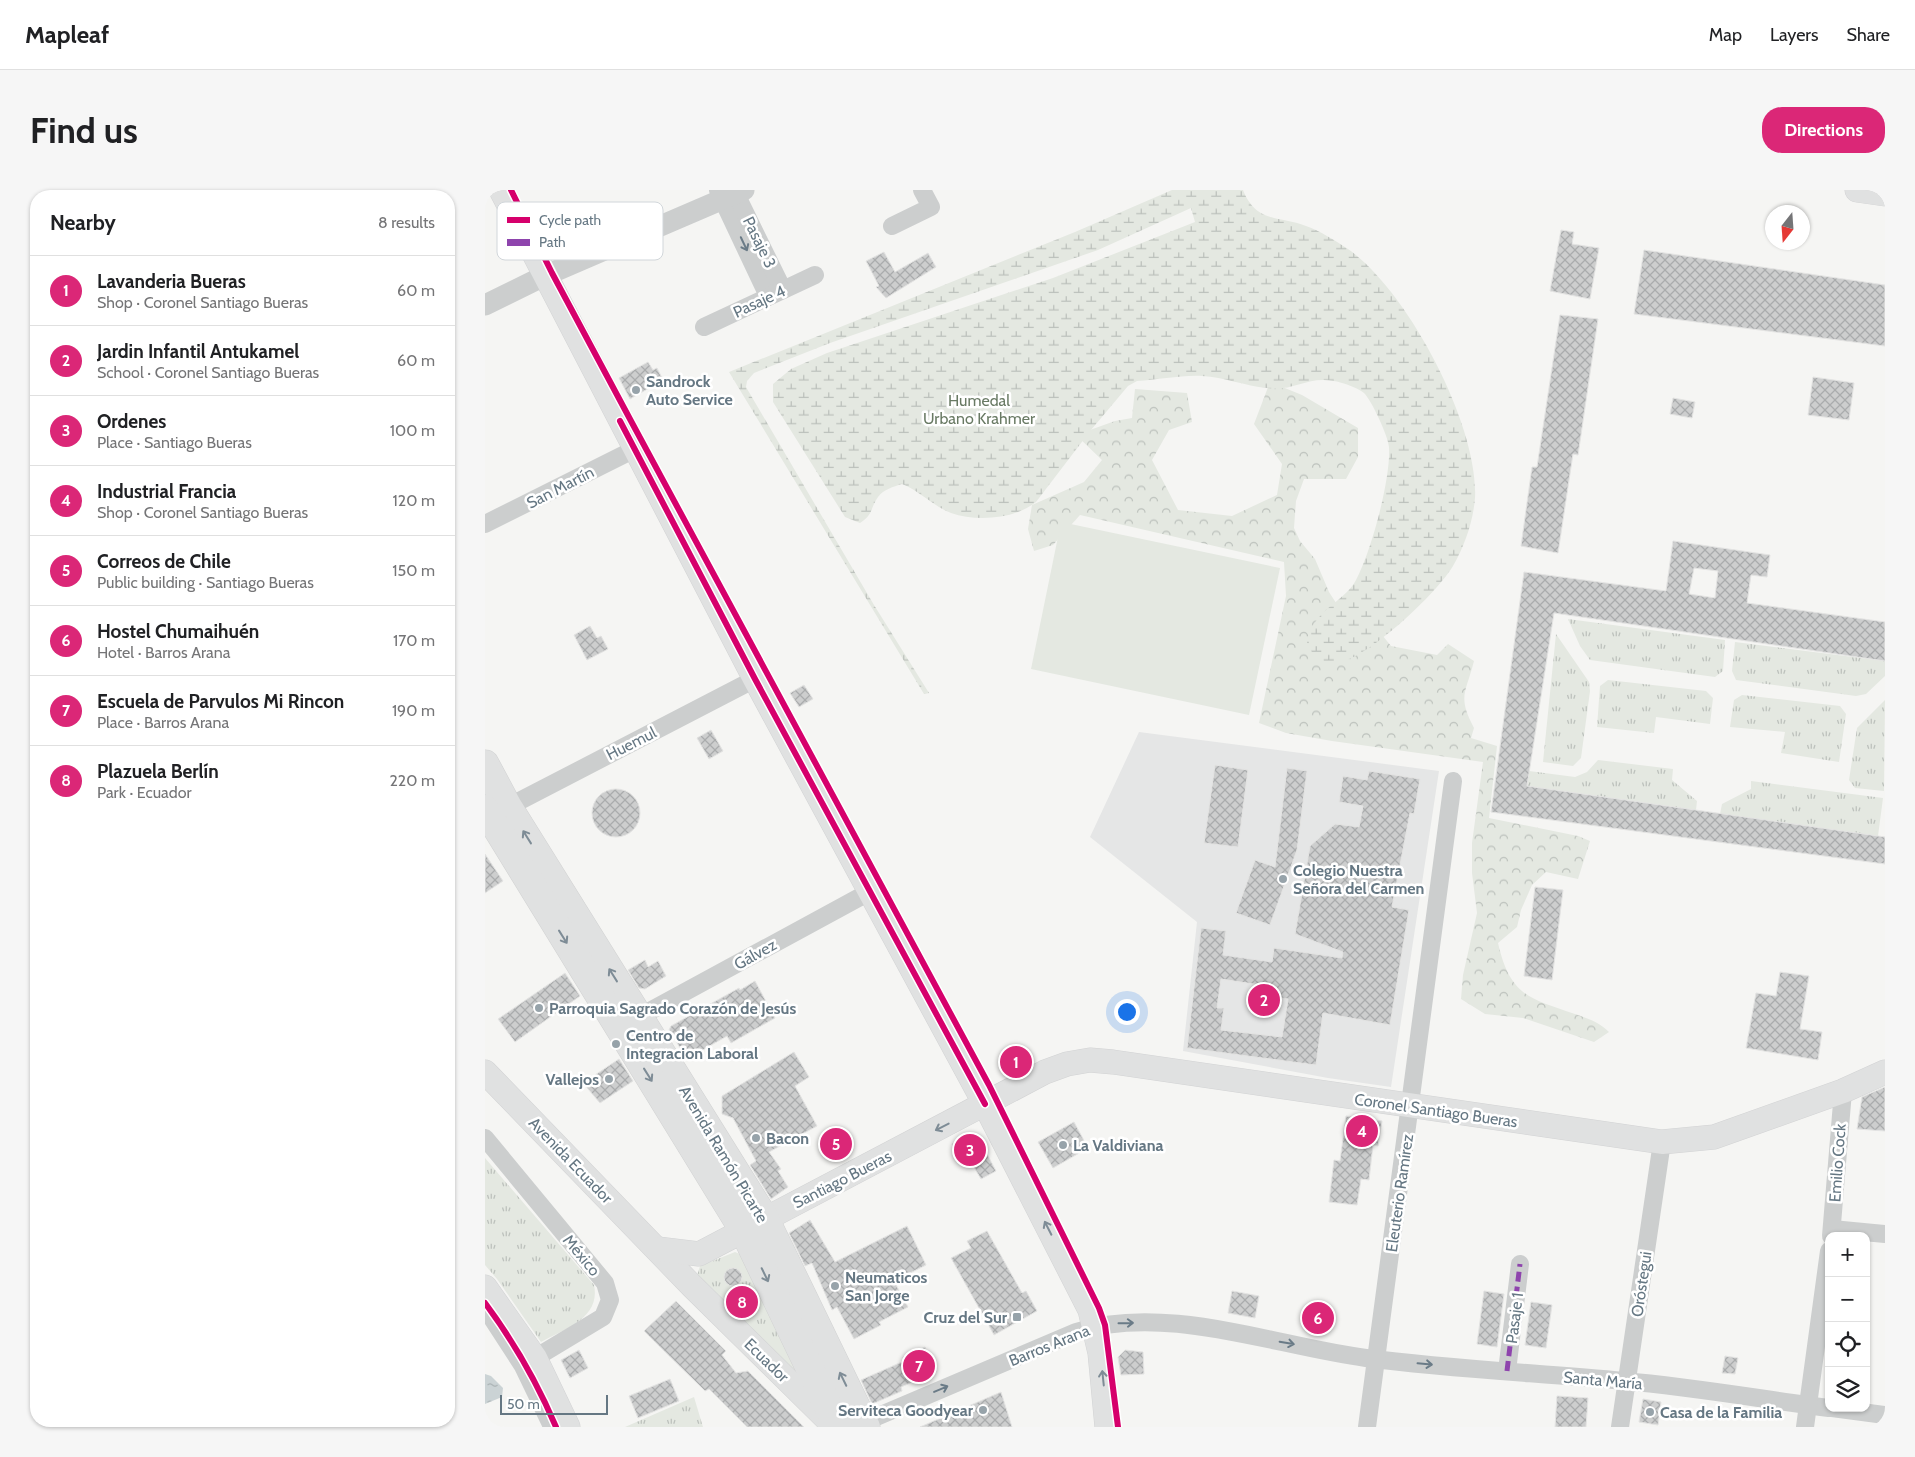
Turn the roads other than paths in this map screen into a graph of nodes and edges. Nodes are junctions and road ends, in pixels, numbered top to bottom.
1 (501, 190) edge
2 (922, 190) edge
3 (1857, 190) edge
4 (730, 193) edge
5 (1885, 194) edge
6 (507, 202) edge
7 (663, 223) edge
8 (892, 226) dead end
9 (536, 260) edge
10 (580, 260) edge
11 (815, 275) dead end
12 (544, 276) junction
13 (775, 293) junction
14 (485, 305) edge
15 (704, 327) dead end
16 (635, 449) junction
17 (485, 524) edge
18 (755, 679) junction
19 (485, 764) edge
20 (1453, 781) dead end
21 (497, 808) edge
22 (871, 891) junction
23 (639, 1017) junction
24 (485, 1072) edge
25 (1885, 1072) edge
26 (1843, 1090) junction
27 (985, 1104) junction
28 (1410, 1106) junction
29 (485, 1138) edge
30 (1662, 1142) junction
31 (754, 1225) junction
32 (1831, 1232) edge
33 (1870, 1233) edge
34 (1885, 1234) edge
35 (658, 1249) junction
36 (699, 1254) junction
37 (1520, 1264) dead end
38 (1825, 1277) edge
39 (692, 1286) junction
40 (485, 1287) edge
41 (485, 1313) edge
42 (1096, 1326) junction
43 (535, 1358) junction
44 (1377, 1359) junction
45 (1507, 1371) junction
46 (1627, 1381) junction
47 (1807, 1405) junction
48 (1825, 1407) edge
49 (1861, 1412) edge
50 (1885, 1415) edge
51 (861, 1426) edge
52 (549, 1427) edge
53 (568, 1427) edge
54 (837, 1427) edge
55 (1107, 1427) edge
56 (1367, 1427) edge
57 (1620, 1427) edge
58 (1805, 1427) edge

1 - 6 main road
2 - 8 street
3 - 5 main road
4 - 7 street
4 - 13 street, Pasaje 3
9 - 12 main road
10 - 12 street
11 - 13 street, Pasaje 4
12 - 14 street
12 - 16 main road
13 - 15 street, Pasaje 4
16 - 17 street, San Martín
16 - 18 main road
18 - 21 street, Huemul
18 - 22 main road
19 - 21 highway, Avenida Ramón Picarte
20 - 28 street, Eleuterio Ramírez
23 -> 21 highway, Avenida Ramón Picarte
21 -> 31 highway, Avenida Ramón Picarte
22 - 23 street, Gálvez
22 - 27 main road
23 - 31 highway, Avenida Ramón Picarte
24 - 35 main road, Avenida Ecuador
25 - 26 main road, Coronel Santiago Bueras
26 - 30 main road, Coronel Santiago Bueras
26 - 32 street, Emilio Cock
27 - 28 main road, Coronel Santiago Bueras
27 -> 31 main road, Santiago Bueras
42 -> 27 main road
28 - 30 main road, Coronel Santiago Bueras
28 - 44 street, Eleuterio Ramírez
29 - 43 street, México
30 - 46 street, Oróstegui
31 - 36 main road, Santiago Bueras
51 -> 31 highway, Avenida Ramón Picarte
31 -> 54 highway, Avenida Ramón Picarte
33 - 34 street
35 - 36 main road
35 - 39 main road, Ecuador
36 - 39 main road
37 - 45 street, Pasaje 1
38 - 47 street
39 - 54 main road, Ecuador
40 - 43 main road
41 - 52 street
42 -> 44 street, Barros Arana
51 -> 42 street, Barros Arana
55 -> 42 main road
43 - 53 main road
44 -> 45 street, Santa María
44 - 56 street, Eleuterio Ramírez
45 - 46 street, Santa María
46 - 47 street, Santa María
46 - 57 street, Oróstegui
47 - 48 street, Santa María
47 - 58 street
49 - 50 street, Santa María

